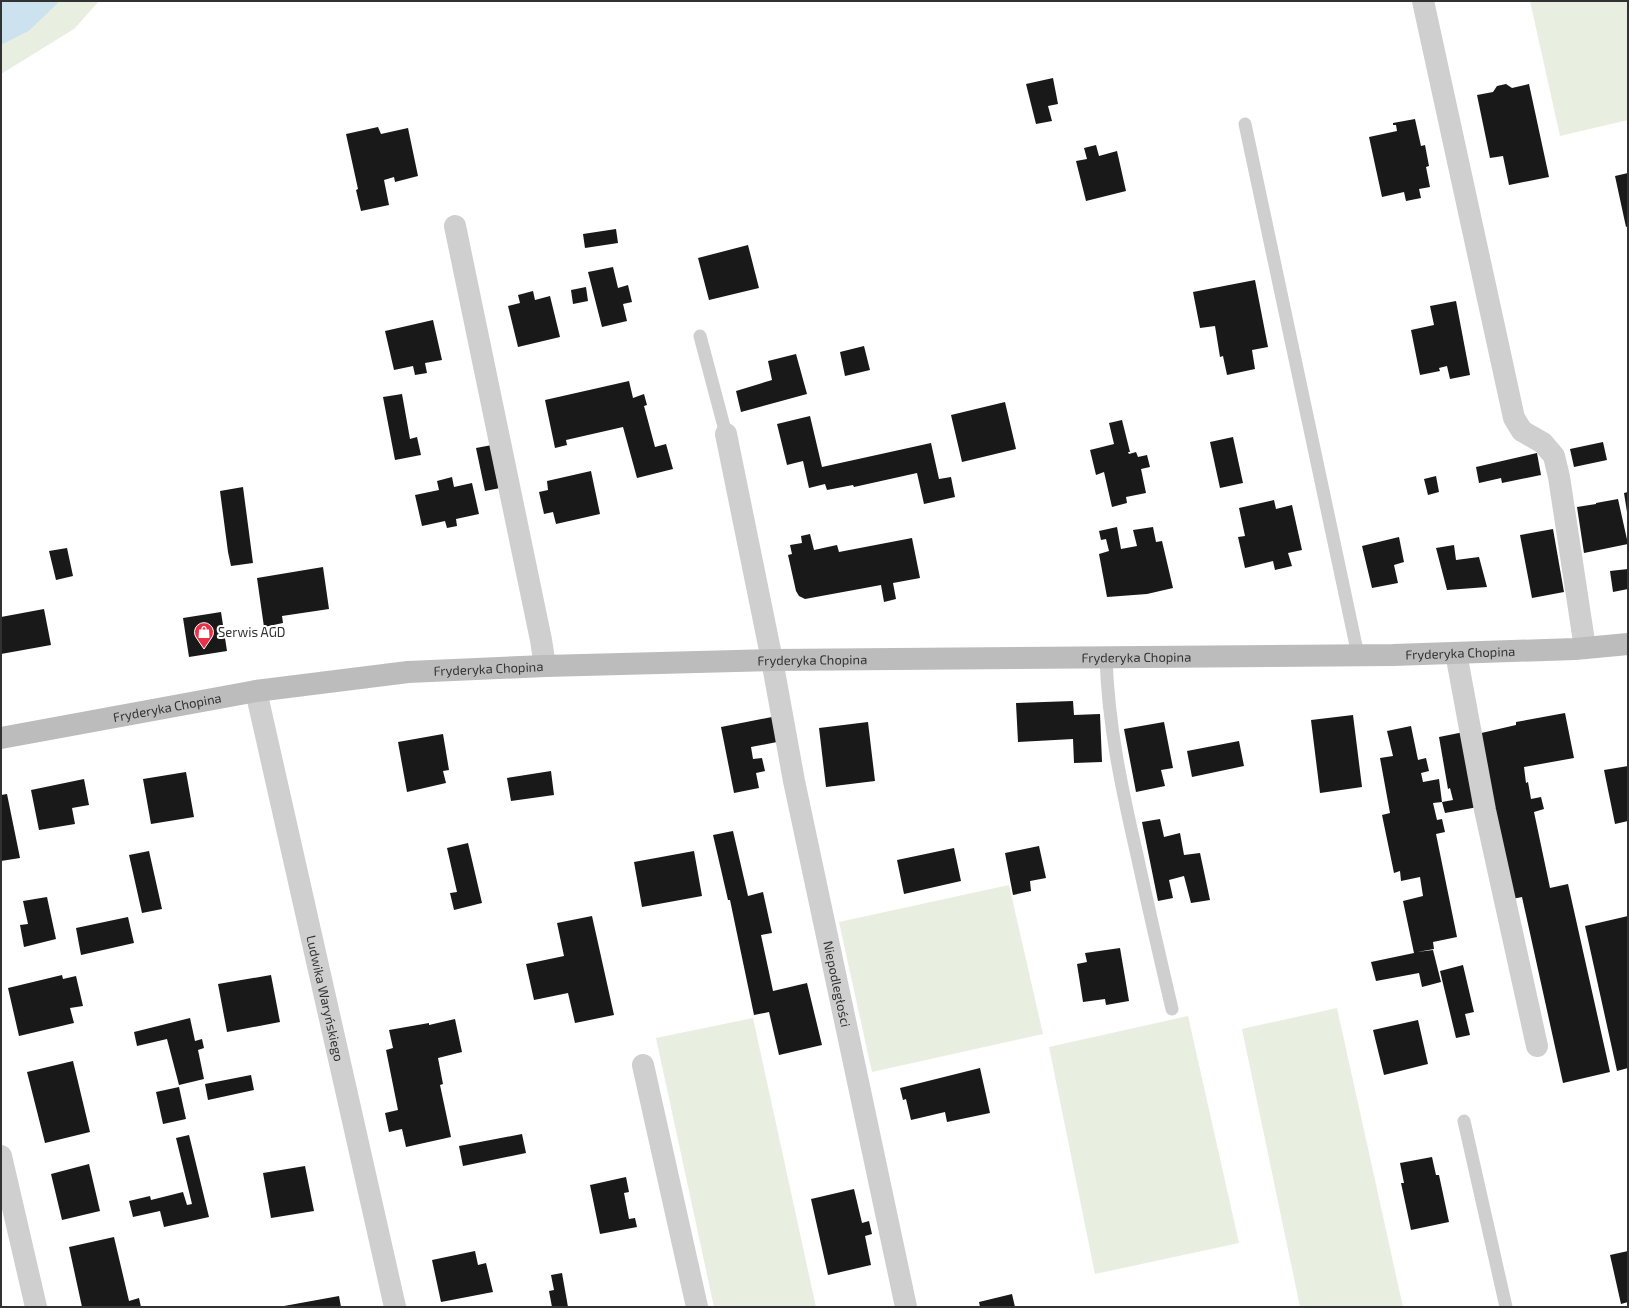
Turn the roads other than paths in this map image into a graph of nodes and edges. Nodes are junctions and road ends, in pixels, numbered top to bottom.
1 (1423, 1) edge
2 (1245, 124) dead end
3 (455, 226) dead end
4 (700, 336) dead end
5 (726, 434) joint
6 (1628, 644) edge
7 (1585, 648) junction
8 (1456, 653) junction
9 (1358, 656) junction
10 (1106, 657) junction
11 (772, 660) junction
12 (545, 666) junction
13 (256, 691) junction
14 (1, 738) edge
15 (1172, 1009) dead end
16 (1537, 1046) dead end
17 (643, 1065) dead end
18 (1464, 1121) dead end
19 (1, 1156) edge
20 (36, 1307) edge
21 (395, 1307) edge
22 (697, 1307) edge
23 (906, 1307) edge
24 (1506, 1307) edge

1 - 7 street
2 - 9 lane
3 - 12 street
4 - 5 lane
5 - 11 street, Niepodległości
6 - 7 main road, Fryderyka Chopina
7 - 8 main road, Fryderyka Chopina
8 - 9 main road, Fryderyka Chopina
8 - 16 street
9 - 10 main road, Fryderyka Chopina
10 - 11 main road, Fryderyka Chopina
10 - 15 lane
11 - 12 main road, Fryderyka Chopina
11 - 23 street, Niepodległości
12 - 13 main road, Fryderyka Chopina
13 - 14 main road, Fryderyka Chopina
13 - 21 street, Ludwika Waryńskiego
17 - 22 street
18 - 24 lane
19 - 20 street

